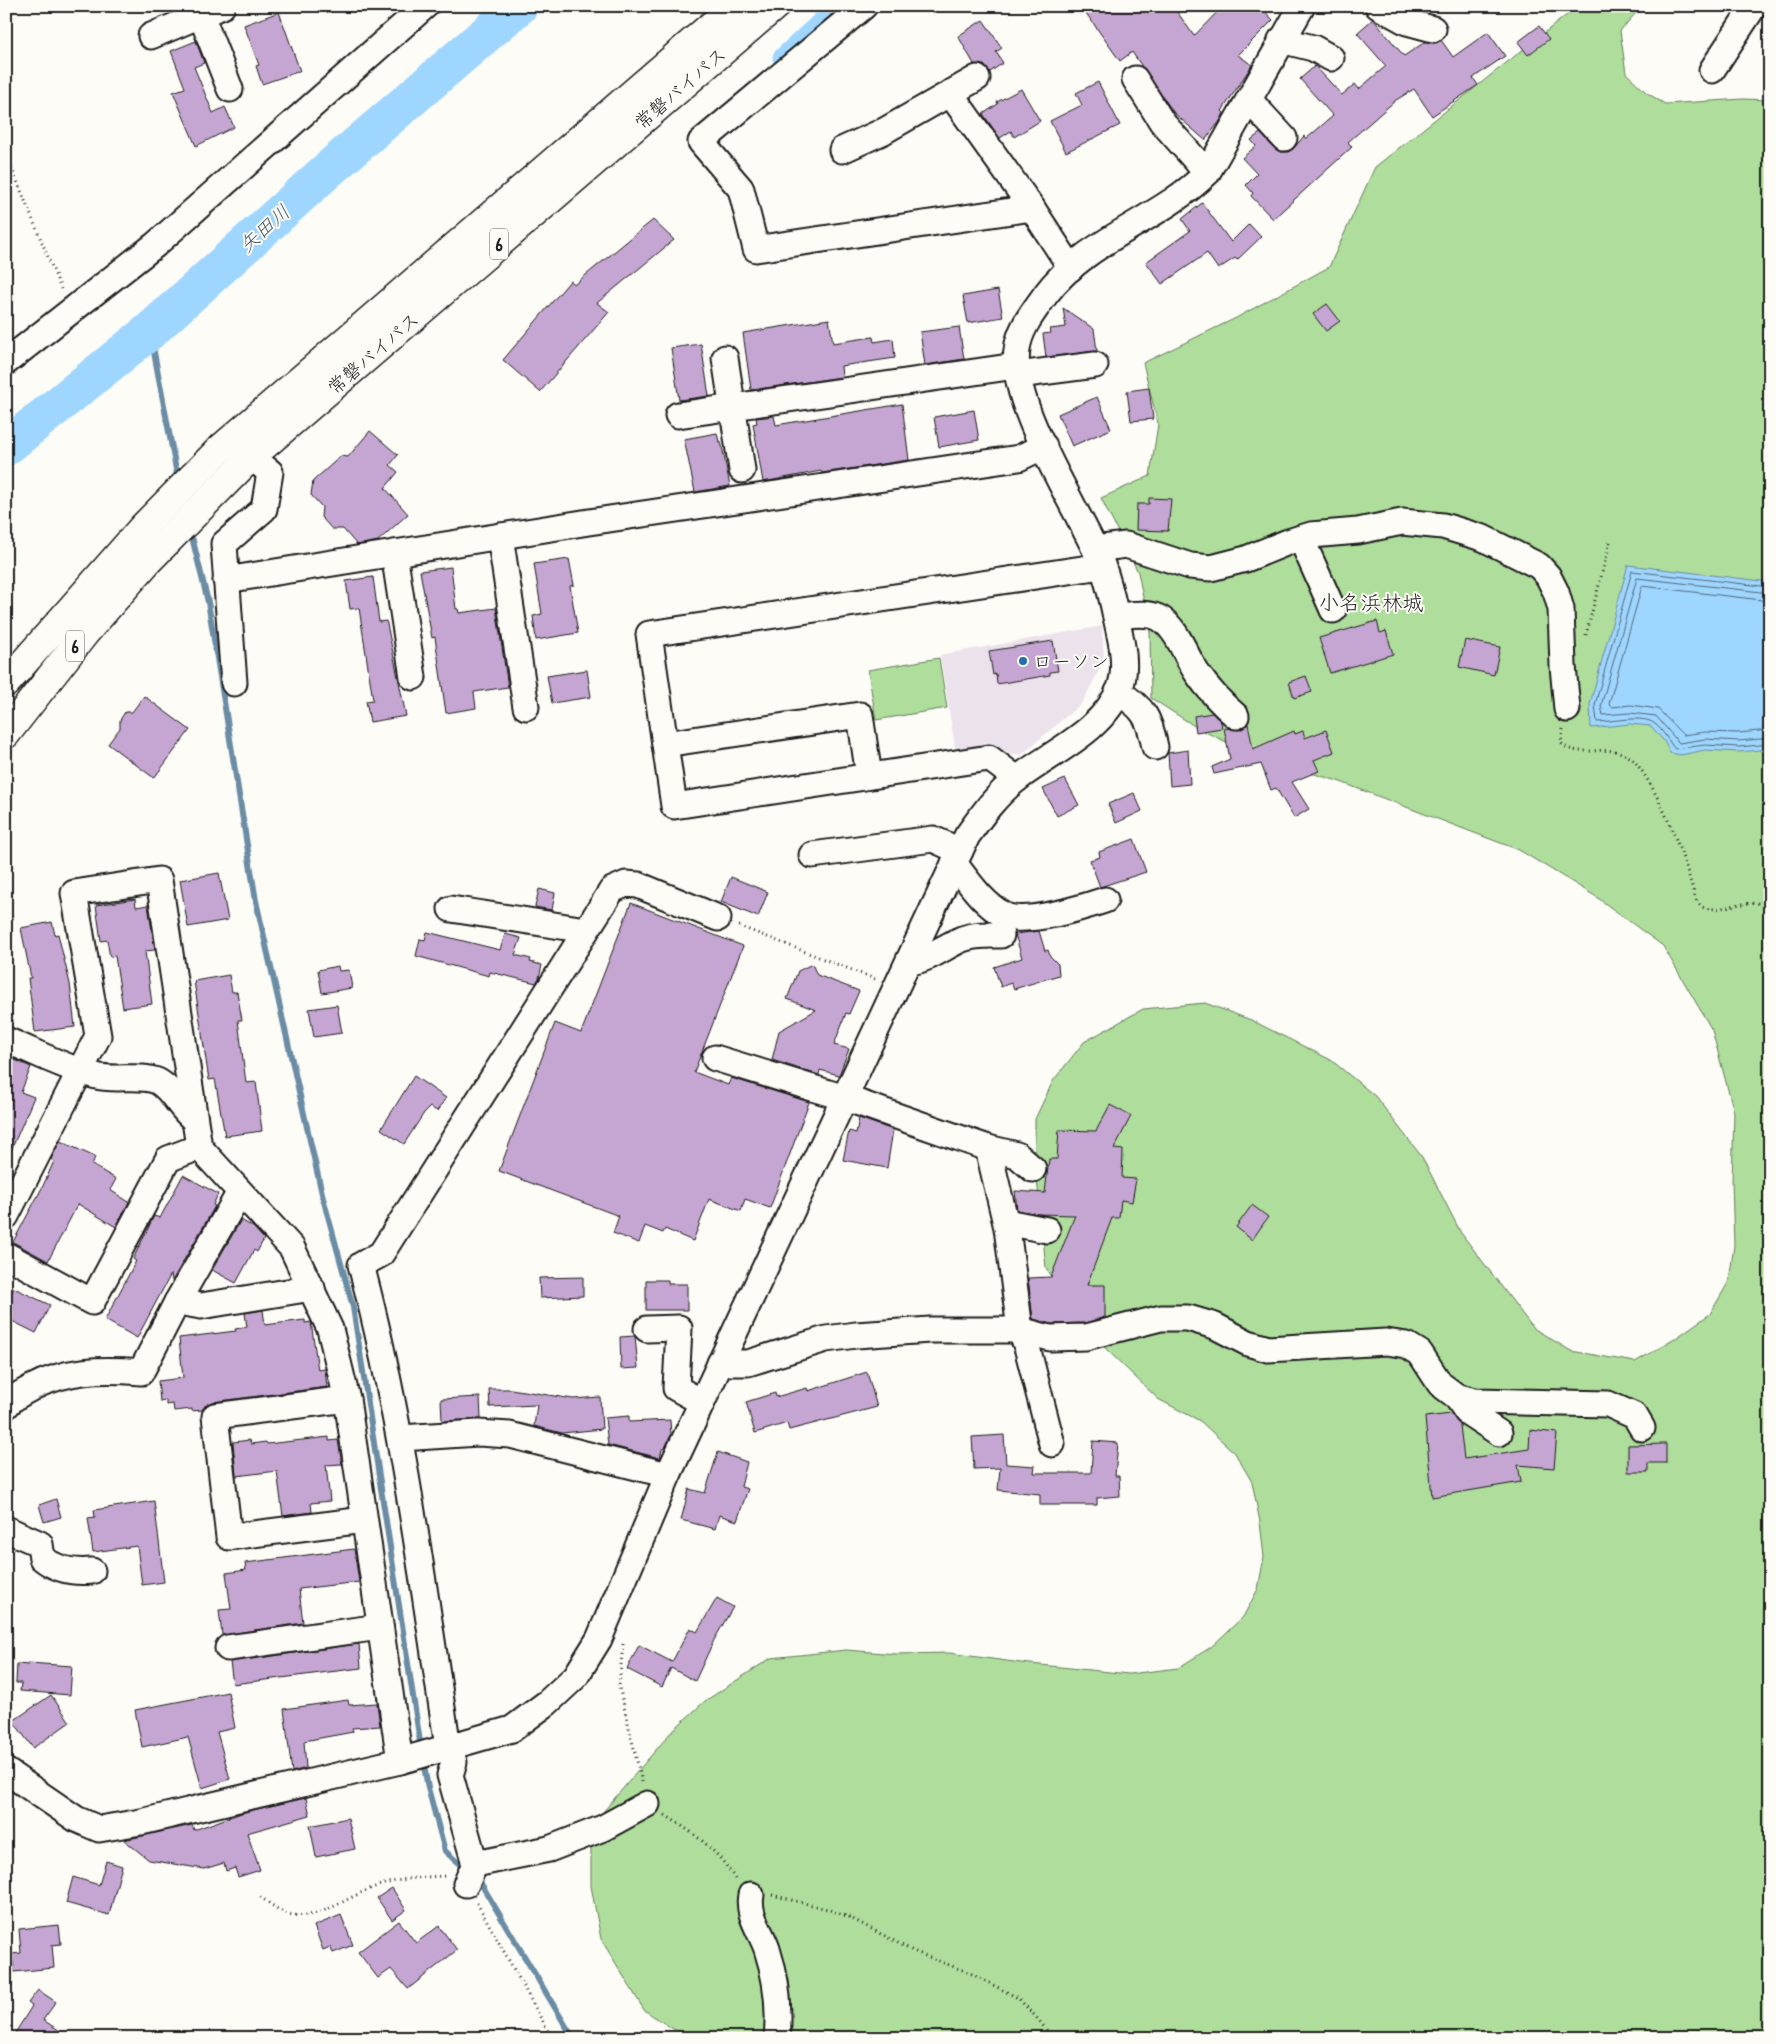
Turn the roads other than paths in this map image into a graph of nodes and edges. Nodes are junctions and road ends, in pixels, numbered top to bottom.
1 (425, 6) edge
2 (734, 6) edge
3 (775, 6) edge
4 (864, 6) edge
5 (1302, 6) edge
6 (1378, 6) edge
7 (1754, 6) edge
8 (211, 11) edge
9 (1433, 29) dead end
10 (151, 36) dead end
11 (1281, 40) junction
12 (1331, 58) dead end
13 (1712, 70) dead end
14 (977, 78) dead end
15 (1135, 79) dead end
16 (230, 89) dead end
17 (950, 93) junction
18 (1249, 100) junction
19 (1284, 138) dead end
20 (842, 150) dead end
21 (1208, 173) junction
22 (1032, 208) junction
23 (1071, 268) junction
24 (725, 358) dead end
25 (6, 362) edge
26 (1095, 365) dead end
27 (1017, 371) junction
28 (732, 409) junction
29 (678, 415) dead end
30 (1044, 446) junction
31 (251, 457) junction
32 (742, 470) dead end
33 (500, 536) junction
34 (1301, 538) junction
35 (394, 553) junction
36 (1098, 558) junction
37 (226, 580) junction
38 (1333, 610) dead end
39 (1116, 616) junction
40 (413, 677) dead end
41 (234, 683) dead end
42 (6, 684) edge
43 (1118, 692) junction
44 (526, 707) dead end
45 (1567, 709) road end
46 (1236, 716) dead end
47 (6, 734) edge
48 (665, 744) junction
49 (1155, 747) dead end
50 (869, 776) junction
51 (1016, 779) junction
52 (812, 854) dead end
53 (957, 857) junction
54 (1105, 900) dead end
55 (451, 909) dead end
56 (718, 918) road end
57 (586, 930) junction
58 (1001, 935) dead end
59 (908, 962) junction
60 (6, 1040) edge
61 (715, 1058) dead end
62 (80, 1071) junction
63 (845, 1098) junction
64 (194, 1119) junction
65 (199, 1147) junction
66 (988, 1148) junction
67 (1033, 1170) dead end
68 (240, 1192) junction
69 (6, 1216) edge
70 (1006, 1222) junction
71 (1047, 1230) dead end
72 (6, 1255) edge
73 (312, 1288) junction
74 (177, 1302) junction
75 (647, 1329) dead end
76 (1020, 1330) junction
77 (720, 1363) junction
78 (1456, 1396) junction
79 (347, 1399) junction
80 (702, 1402) junction
81 (6, 1406) edge
82 (1642, 1428) dead end
83 (1499, 1433) dead end
84 (401, 1438) junction
85 (1052, 1444) dead end
86 (668, 1475) junction
87 (364, 1520) junction
88 (6, 1529) edge
89 (92, 1571) dead end
90 (380, 1627) junction
91 (228, 1648) dead end
92 (448, 1747) junction
93 (400, 1760) junction
94 (6, 1771) edge
95 (647, 1804) road end
96 (751, 1895) road end
97 (777, 2038) edge

1 - 25 street
2 - 42 highway, 常磐バイパス / 6
3 - 31 highway, 常磐バイパス / 6
4 - 22 street
5 - 11 street
6 - 9 street
7 - 13 street
8 - 10 street
8 - 16 street
11 - 12 street
11 - 18 street
14 - 17 street
15 - 21 street
17 - 20 street
17 - 22 street
18 - 19 street
18 - 21 street
21 - 23 street
22 - 23 street
23 - 27 street
24 - 28 street
26 - 27 street
27 - 28 street
27 - 30 street
28 - 29 street
28 - 32 street
30 - 33 street
30 - 36 street
31 - 37 street
31 - 47 highway, 常磐バイパス / 6
33 - 35 street
33 - 44 street
34 - 36 street
34 - 38 street
34 - 45 street
35 - 37 street
35 - 40 street
36 - 39 street
36 - 48 street
37 - 41 street
39 - 43 street
39 - 46 street
43 - 49 street
43 - 51 street
48 - 50 street
48 - 50 street
50 - 51 street
51 - 53 street
52 - 53 street
53 - 54 street
53 - 59 street
55 - 57 street
56 - 57 street
57 - 84 street
58 - 59 street
59 - 63 street
60 - 62 street
61 - 63 street
62 - 64 street
62 - 64 street
62 - 69 street
63 - 66 street
63 - 77 street
64 - 65 street
65 - 68 street
65 - 72 street
66 - 67 street
66 - 70 street
68 - 73 street
68 - 74 street
70 - 71 street
70 - 76 street
73 - 74 street
73 - 79 street
74 - 81 street
75 - 80 street
76 - 77 street
76 - 78 street
76 - 85 street
77 - 80 street
78 - 82 street
78 - 83 street
79 - 87 street
79 - 87 street
80 - 86 street
84 - 86 street
84 - 92 street
86 - 92 street
87 - 90 street
88 - 89 street
90 - 91 street
90 - 93 street
92 - 93 street
92 - 95 street
93 - 94 street
96 - 97 street

